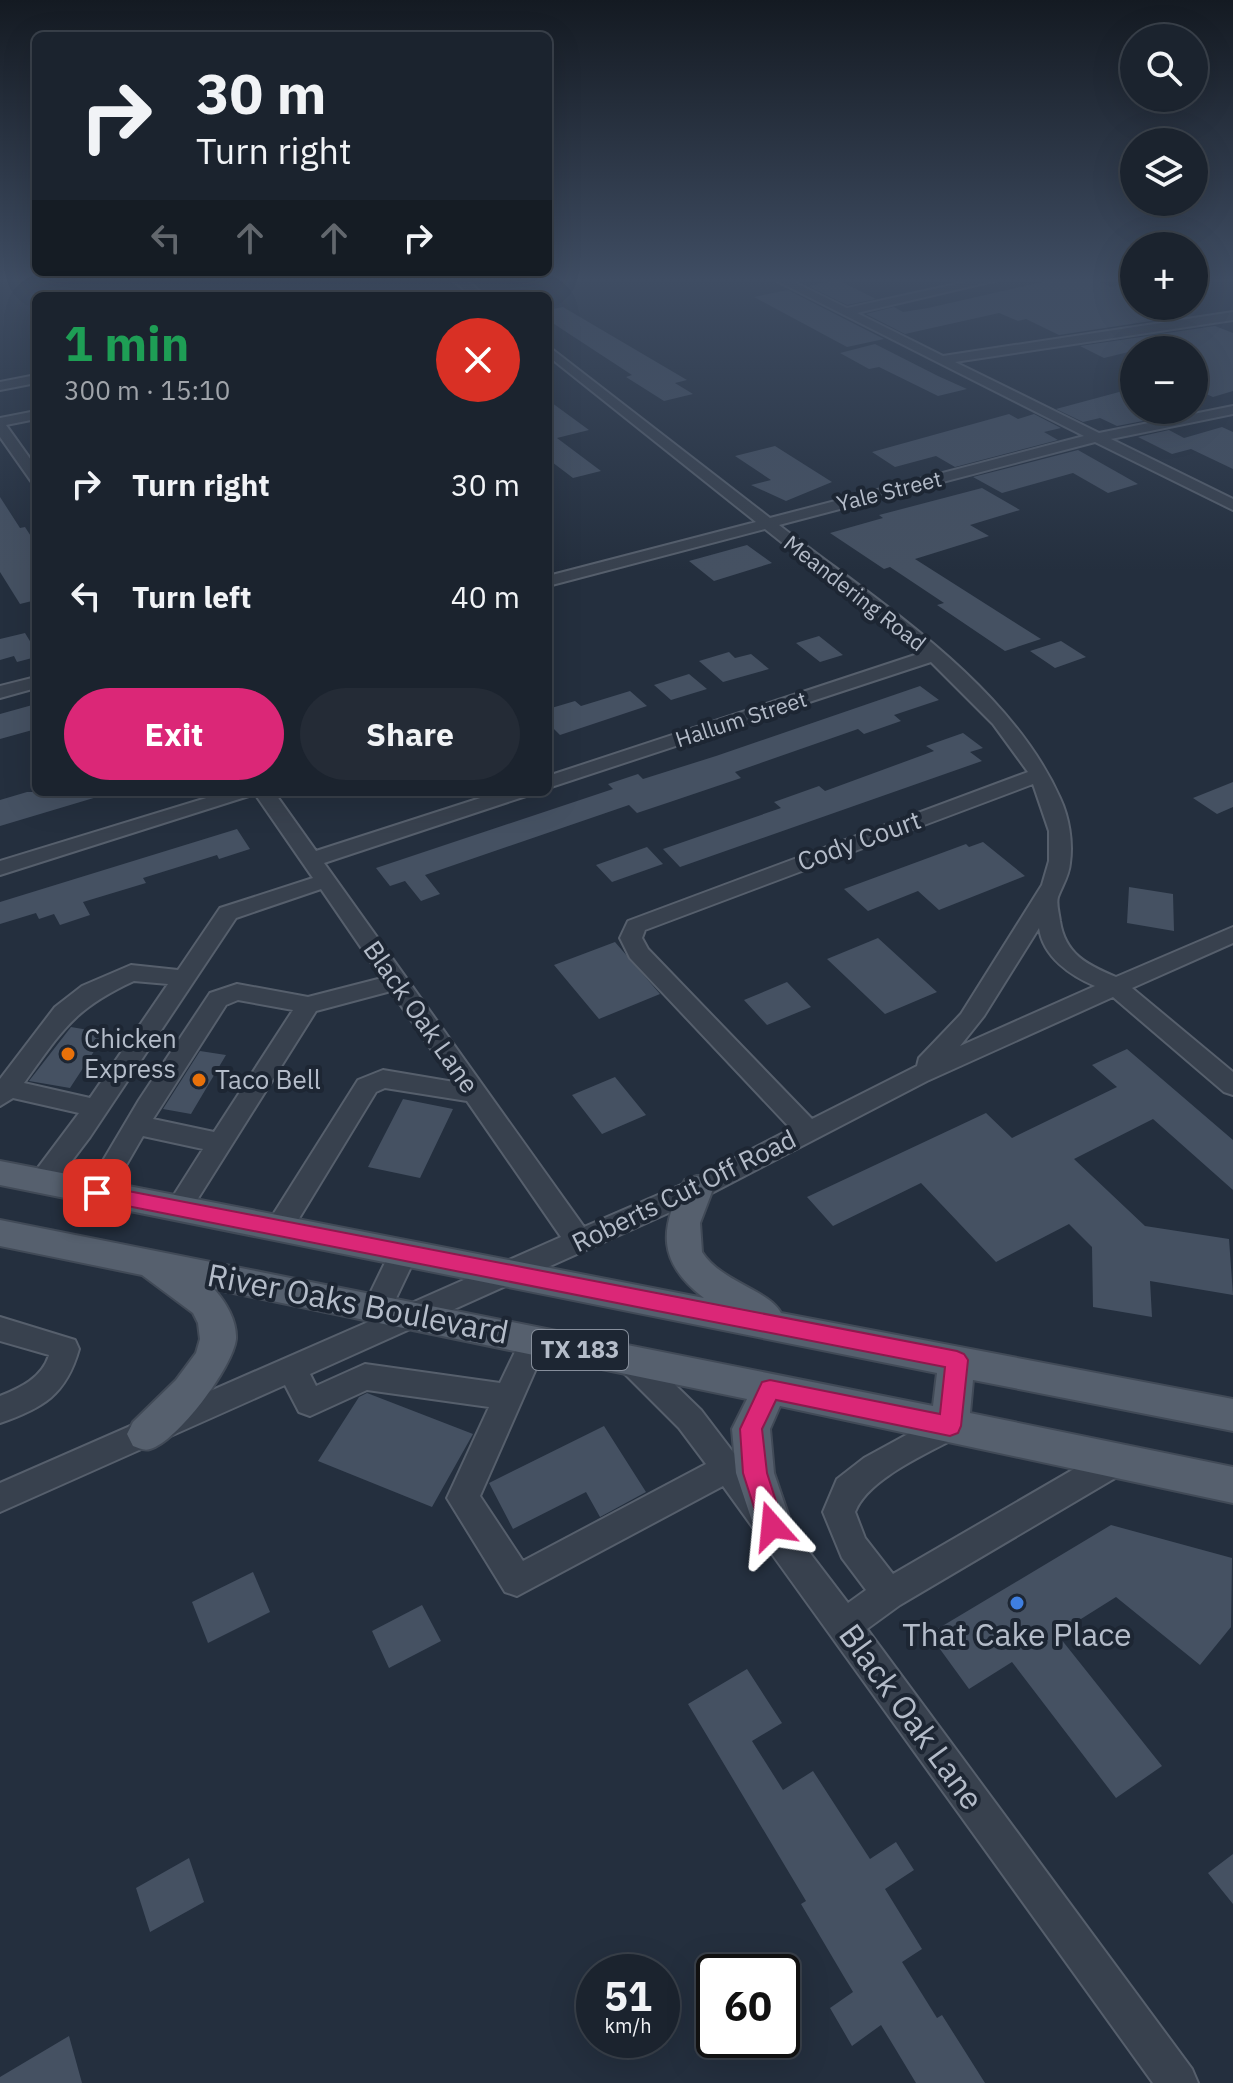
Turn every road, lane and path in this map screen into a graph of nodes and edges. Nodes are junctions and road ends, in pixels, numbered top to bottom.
1 (577, 376) edge
2 (971, 376) edge
3 (32, 380) edge
4 (0, 386) edge
5 (1233, 410) edge
6 (32, 416) edge
7 (0, 425) edge
8 (1094, 438) junction
9 (32, 472) edge
10 (1233, 505) edge
11 (766, 523) junction
12 (552, 580) edge
13 (934, 655) junction
14 (32, 683) edge
15 (0, 692) edge
16 (1038, 775) junction
17 (552, 781) edge
18 (234, 796) edge
19 (267, 796) edge
20 (507, 796) edge
21 (311, 860) junction
22 (0, 868) edge
23 (325, 881) junction
24 (1046, 900) junction
25 (1233, 934) edge
26 (183, 978) junction
27 (396, 982) junction
28 (1115, 986) junction
29 (308, 1005) junction
30 (918, 1075) junction
31 (1233, 1086) edge
32 (3, 1092) edge
33 (473, 1092) junction
34 (96, 1108) junction
35 (137, 1125) junction
36 (808, 1131) junction
37 (219, 1143) junction
38 (0, 1173) edge
39 (43, 1180) junction
40 (697, 1189) junction
41 (97, 1193) junction
42 (178, 1209) junction
43 (279, 1228) junction
44 (0, 1233) edge
45 (579, 1242) junction
46 (404, 1252) junction
47 (150, 1262) junction
48 (507, 1274) junction
49 (377, 1308) junction
50 (412, 1315) junction
51 (0, 1329) edge
52 (812, 1334) junction
53 (535, 1339) junction
54 (957, 1360) junction
55 (631, 1361) junction
56 (291, 1368) junction
57 (770, 1389) junction
58 (508, 1397) junction
59 (0, 1410) edge
60 (1233, 1415) edge
61 (950, 1426) junction
62 (146, 1434) junction
63 (1116, 1461) junction
64 (728, 1468) junction
65 (1233, 1485) edge
66 (0, 1498) edge
67 (772, 1526) junction
68 (888, 1594) junction
69 (844, 1625) junction
70 (1178, 2083) edge

1 - 11 street, Meandering Road
2 - 8 street
3 - 4 street
5 - 8 street, Yale Street
6 - 7 street
7 - 9 street
8 - 10 street
8 - 11 street, Yale Street
11 - 12 street, Yale Street
11 - 13 street, Meandering Road
13 - 16 street, Meandering Road
13 - 17 street, Hallum Street
14 - 15 street
16 - 24 street, Meandering Road
16 - 36 street, Cody Court
18 - 22 street
19 - 21 street, Black Oak Lane
20 - 21 street
21 - 23 street, Black Oak Lane
23 - 26 street
23 - 27 street, Black Oak Lane
24 - 28 street, Meandering Road
24 - 30 street, Meandering Road
25 - 28 street, Roberts Cut Off Road
26 - 32 street
26 - 34 street
27 - 29 street
27 - 33 street, Black Oak Lane
28 - 30 street, Roberts Cut Off Road
28 - 31 street, Meandering Road
29 - 35 street
29 - 37 street
30 - 36 street, Roberts Cut Off Road
32 - 34 street
33 - 43 street
33 - 45 street, Black Oak Lane
34 - 39 street
35 - 37 street
35 - 41 street
36 - 40 street, Roberts Cut Off Road
37 - 42 street
38 - 39 main road, River Oaks Boulevard / TX 183
39 - 41 main road, River Oaks Boulevard / TX 183
40 - 45 street, Roberts Cut Off Road
40 - 52 main road
41 - 42 main road, River Oaks Boulevard / TX 183
42 - 43 main road, River Oaks Boulevard / TX 183
43 - 46 main road, River Oaks Boulevard / TX 183
44 - 47 main road, River Oaks Boulevard / TX 183
45 - 48 street, Roberts Cut Off Road
46 - 48 main road, River Oaks Boulevard / TX 183
46 - 49 street
47 - 49 main road, River Oaks Boulevard / TX 183
47 - 62 main road
48 - 50 street, Roberts Cut Off Road
48 - 52 main road, River Oaks Boulevard / TX 183
49 - 50 main road, River Oaks Boulevard / TX 183
50 - 53 main road, River Oaks Boulevard / TX 183
50 - 56 street, Roberts Cut Off Road
51 - 59 street
52 - 54 main road, River Oaks Boulevard / TX 183
53 - 55 main road, River Oaks Boulevard / TX 183
53 - 58 street
54 - 60 main road, River Oaks Boulevard / TX 183
54 - 61 main road
55 - 57 main road, River Oaks Boulevard / TX 183
55 - 64 street, Black Oak Lane
56 - 58 street
56 - 62 street, Roberts Cut Off Road
57 - 61 main road, River Oaks Boulevard / TX 183
57 - 67 main road
58 - 64 street
61 - 63 main road, River Oaks Boulevard / TX 183
61 - 68 street
62 - 66 street, Roberts Cut Off Road
63 - 65 main road, River Oaks Boulevard / TX 183
63 - 68 street
64 - 67 street, Black Oak Lane
67 - 69 street, Black Oak Lane
68 - 69 street
69 - 70 street, Black Oak Lane

